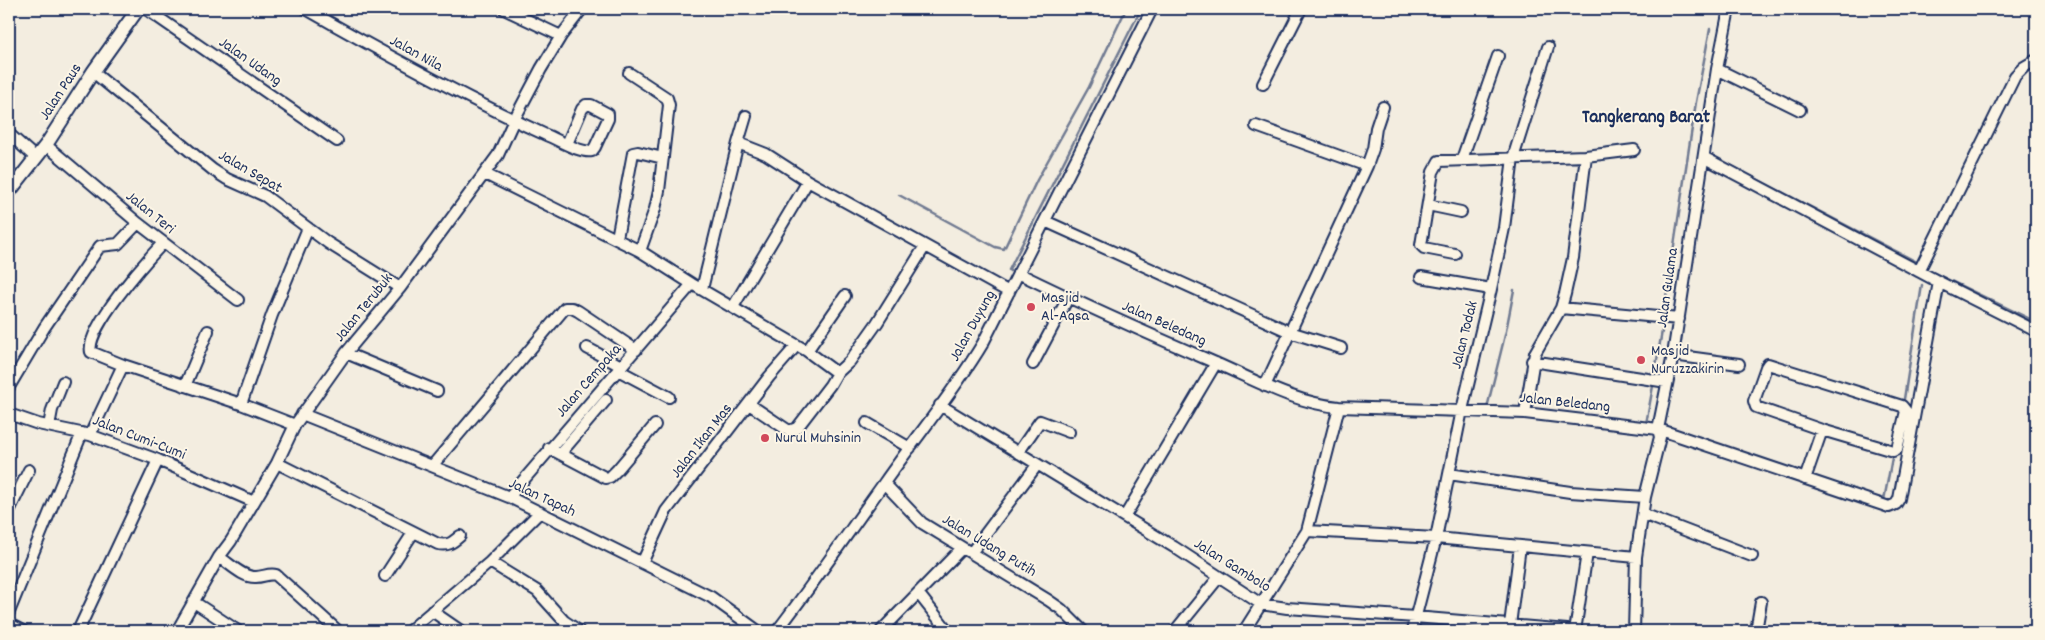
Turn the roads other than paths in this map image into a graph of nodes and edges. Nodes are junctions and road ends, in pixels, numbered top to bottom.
1 (138, 9) edge
2 (146, 9) edge
3 (306, 9) edge
4 (504, 9) edge
5 (582, 9) edge
6 (1152, 9) edge
7 (1300, 9) edge
8 (1729, 9) edge
9 (561, 36) junction
10 (1548, 47) dead end
11 (1498, 56) dead end
12 (2036, 60) edge
13 (1717, 69) junction
14 (93, 72) junction
15 (629, 74) dead end
16 (1264, 84) dead end
17 (1383, 106) dead end
18 (1800, 110) dead end
19 (746, 116) dead end
20 (514, 120) junction
21 (1256, 126) dead end
22 (9, 134) edge
23 (337, 141) dead end
24 (738, 143) junction
25 (567, 144) junction
26 (46, 145) junction
27 (1634, 150) dead end
28 (1586, 156) junction
29 (36, 158) junction
30 (664, 158) junction
31 (1513, 158) junction
32 (1704, 158) junction
33 (1462, 159) junction
34 (1367, 166) junction
35 (485, 174) junction
36 (808, 181) junction
37 (10, 188) edge
38 (1428, 205) junction
39 (1461, 212) dead end
40 (1045, 221) junction
41 (138, 223) junction
42 (308, 228) junction
43 (616, 238) junction
44 (163, 243) junction
45 (925, 246) junction
46 (640, 252) junction
47 (1455, 254) dead end
48 (1919, 271) junction
49 (1018, 274) junction
50 (1421, 277) dead end
51 (1939, 282) junction
52 (697, 287) junction
53 (400, 288) junction
54 (1491, 289) junction
55 (1009, 292) junction
56 (845, 296) dead end
57 (1068, 298) junction
58 (238, 300) dead end
59 (733, 307) junction
60 (1561, 308) junction
61 (1679, 319) junction
62 (208, 331) dead end
63 (2036, 331) edge
64 (1290, 332) junction
65 (797, 345) junction
66 (587, 348) dead end
67 (1341, 348) dead end
68 (636, 350) junction
69 (807, 351) junction
70 (346, 353) junction
71 (1673, 355) junction
72 (1532, 361) junction
73 (1216, 363) junction
74 (1033, 364) dead end
75 (1738, 364) dead end
76 (122, 366) junction
77 (619, 368) junction
78 (837, 373) junction
79 (64, 382) dead end
80 (1668, 382) junction
81 (186, 386) junction
82 (1265, 386) junction
83 (9, 387) edge
84 (437, 391) dead end
85 (668, 397) dead end
86 (606, 400) dead end
87 (241, 404) junction
88 (749, 404) junction
89 (940, 405) junction
90 (1339, 407) junction
91 (1462, 410) junction
92 (1525, 413) junction
93 (9, 414) edge
94 (302, 414) junction
95 (578, 416) junction
96 (586, 423) junction
97 (655, 424) dead end
98 (867, 424) dead end
99 (294, 425) junction
100 (49, 426) junction
101 (1658, 429) junction
102 (1822, 430) junction
103 (1069, 432) dead end
104 (86, 434) junction
105 (549, 448) junction
106 (910, 448) junction
107 (1018, 453) junction
108 (560, 454) junction
109 (158, 460) junction
110 (277, 463) junction
111 (1037, 465) junction
112 (432, 466) junction
113 (29, 470) dead end
114 (1449, 474) junction
115 (1805, 479) junction
116 (884, 483) junction
117 (508, 497) junction
118 (1645, 497) junction
119 (254, 502) junction
120 (9, 511) edge
121 (540, 512) junction
122 (1643, 514) junction
123 (1125, 516) junction
124 (1307, 531) junction
125 (413, 533) junction
126 (460, 536) dead end
127 (1436, 538) junction
128 (1520, 546) junction
129 (967, 551) junction
130 (1587, 553) junction
131 (1752, 556) dead end
132 (220, 557) junction
133 (1636, 557) junction
134 (490, 562) junction
135 (642, 563) junction
136 (385, 576) dead end
137 (1218, 577) junction
138 (918, 593) junction
139 (194, 602) junction
140 (1761, 602) dead end
141 (1261, 604) junction
142 (432, 611) junction
143 (9, 612) edge
144 (1414, 617) junction
145 (9, 624) edge
146 (1510, 625) junction
147 (23, 631) edge
148 (78, 631) edge
149 (177, 631) edge
150 (238, 631) edge
151 (338, 631) edge
152 (409, 631) edge
153 (461, 631) edge
154 (579, 631) edge
155 (758, 631) edge
156 (777, 631) edge
157 (881, 631) edge
158 (948, 631) edge
159 (1083, 631) edge
160 (1175, 631) edge
161 (1244, 631) edge
162 (1412, 631) edge
163 (1575, 631) edge
164 (1579, 631) edge
165 (1634, 631) edge
166 (1756, 631) edge

1 - 14 main road, Jalan Paus
2 - 23 street, Jalan Udang
3 - 20 street, Jalan Nila
4 - 9 street
5 - 9 street, Jalan Terubuk
6 - 40 street, Jalan Duyung
7 - 16 street
8 - 13 street, Jalan Gulama
9 - 20 street, Jalan Terubuk
10 - 31 street, Jalan Todak
11 - 33 street
12 - 48 street
13 - 18 street
13 - 32 street, Jalan Gulama
14 - 26 main road, Jalan Paus
14 - 42 street, Jalan Sepat
15 - 30 street
17 - 34 street
19 - 24 street
20 - 25 street, Jalan Nila
20 - 35 street, Jalan Terubuk
21 - 34 street
22 - 29 street
24 - 36 street
24 - 52 street
25 - 25 street, Jalan Nila
26 - 29 main road, Jalan Paus
26 - 41 street, Jalan Teri
27 - 28 street
28 - 31 street
28 - 60 street
29 - 37 main road, Jalan Paus
30 - 43 street
30 - 46 street
31 - 33 street
31 - 54 street, Jalan Todak
32 - 48 street
32 - 61 street, Jalan Gulama
33 - 38 street
34 - 64 street
35 - 43 street
35 - 53 street, Jalan Terubuk
36 - 45 street
36 - 59 street
38 - 39 street
38 - 47 street
40 - 49 street, Jalan Duyung
40 - 64 street
41 - 44 street, Jalan Teri
41 - 83 street
42 - 53 street, Jalan Sepat
42 - 87 street
43 - 46 street
44 - 58 street, Jalan Teri
44 - 76 street
45 - 55 street
45 - 78 street
46 - 52 street
48 - 51 street
49 - 55 street, Jalan Duyung
49 - 57 street, Jalan Beledang
50 - 54 street
51 - 63 street
51 - 115 street, Jalan Beledang
52 - 59 street
52 - 68 street, Jalan Cempaka
53 - 70 street, Jalan Terubuk
54 - 91 street, Jalan Todak
55 - 89 street, Jalan Duyung
56 - 69 street
57 - 73 street, Jalan Beledang
57 - 74 street
59 - 65 street
60 - 61 street
60 - 72 street
61 - 71 street, Jalan Gulama
62 - 81 street
64 - 67 street
64 - 82 street
65 - 69 street
65 - 88 street, Jalan Ikan Mas
66 - 77 street
68 - 77 street, Jalan Cempaka
68 - 112 street
69 - 78 street
70 - 84 street
70 - 94 street, Jalan Terubuk
71 - 75 street
71 - 80 street, Jalan Gulama
72 - 80 street
72 - 92 street
73 - 82 street, Jalan Beledang
73 - 123 street
76 - 81 street
76 - 104 street
77 - 85 street
77 - 95 street, Jalan Cempaka
78 - 88 street
79 - 100 street
80 - 101 street, Jalan Gulama
81 - 87 street
82 - 90 street, Jalan Beledang
86 - 96 street
87 - 99 street
88 - 135 street, Jalan Ikan Mas
89 - 106 street, Jalan Duyung
89 - 107 street, Jalan Gambolo
90 - 91 street, Jalan Beledang
90 - 124 street
91 - 92 street, Jalan Beledang
91 - 114 street, Jalan Todak
92 - 101 street, Jalan Beledang
93 - 100 street, Jalan Cumi-Cumi
94 - 99 street, Jalan Terubuk
94 - 112 street, Jalan Tapah
95 - 96 street
95 - 105 street, Jalan Cempaka
96 - 108 street
97 - 108 street
98 - 106 street
99 - 110 street, Jalan Terubuk
100 - 104 street, Jalan Cumi-Cumi
101 - 115 street, Jalan Beledang
101 - 118 street, Jalan Gulama
102 - 102 street
102 - 115 street
103 - 107 street
104 - 109 street, Jalan Cumi-Cumi
104 - 143 street
105 - 108 street
105 - 117 street, Jalan Cempaka
106 - 116 street, Jalan Duyung
107 - 111 street, Jalan Gambolo
109 - 119 street, Jalan Cumi-Cumi
109 - 148 street
110 - 119 street, Jalan Terubuk
110 - 125 street
111 - 123 street, Jalan Gambolo
111 - 129 street
112 - 117 street, Jalan Tapah
113 - 120 street
114 - 118 street
114 - 127 street, Jalan Todak
116 - 129 street, Jalan Udang Putih
116 - 156 street, Jalan Duyung
117 - 121 street, Jalan Tapah
118 - 122 street, Jalan Gulama
119 - 132 street, Jalan Terubuk
121 - 134 street
121 - 135 street, Jalan Tapah
122 - 131 street
122 - 133 street, Jalan Gulama
123 - 137 street, Jalan Gambolo
124 - 127 street
124 - 141 street
125 - 126 street
125 - 136 street
127 - 128 street
127 - 144 street, Jalan Todak
128 - 130 street
128 - 146 street
129 - 138 street
129 - 159 street, Jalan Udang Putih
130 - 133 street
130 - 163 street
132 - 139 street, Jalan Terubuk
132 - 151 street
133 - 165 street, Jalan Gulama
134 - 142 street
134 - 154 street
135 - 155 street, Jalan Tapah
137 - 141 street, Jalan Gambolo
137 - 160 street
138 - 157 street
138 - 158 street
139 - 149 street, Jalan Terubuk
139 - 150 street
140 - 166 street
141 - 144 street, Jalan Gambolo
141 - 161 street
142 - 152 street
142 - 153 street
144 - 146 street, Jalan Gambolo
144 - 162 street, Jalan Todak
145 - 147 street
146 - 163 street, Jalan Gambolo
163 - 164 street, Jalan Gambolo

